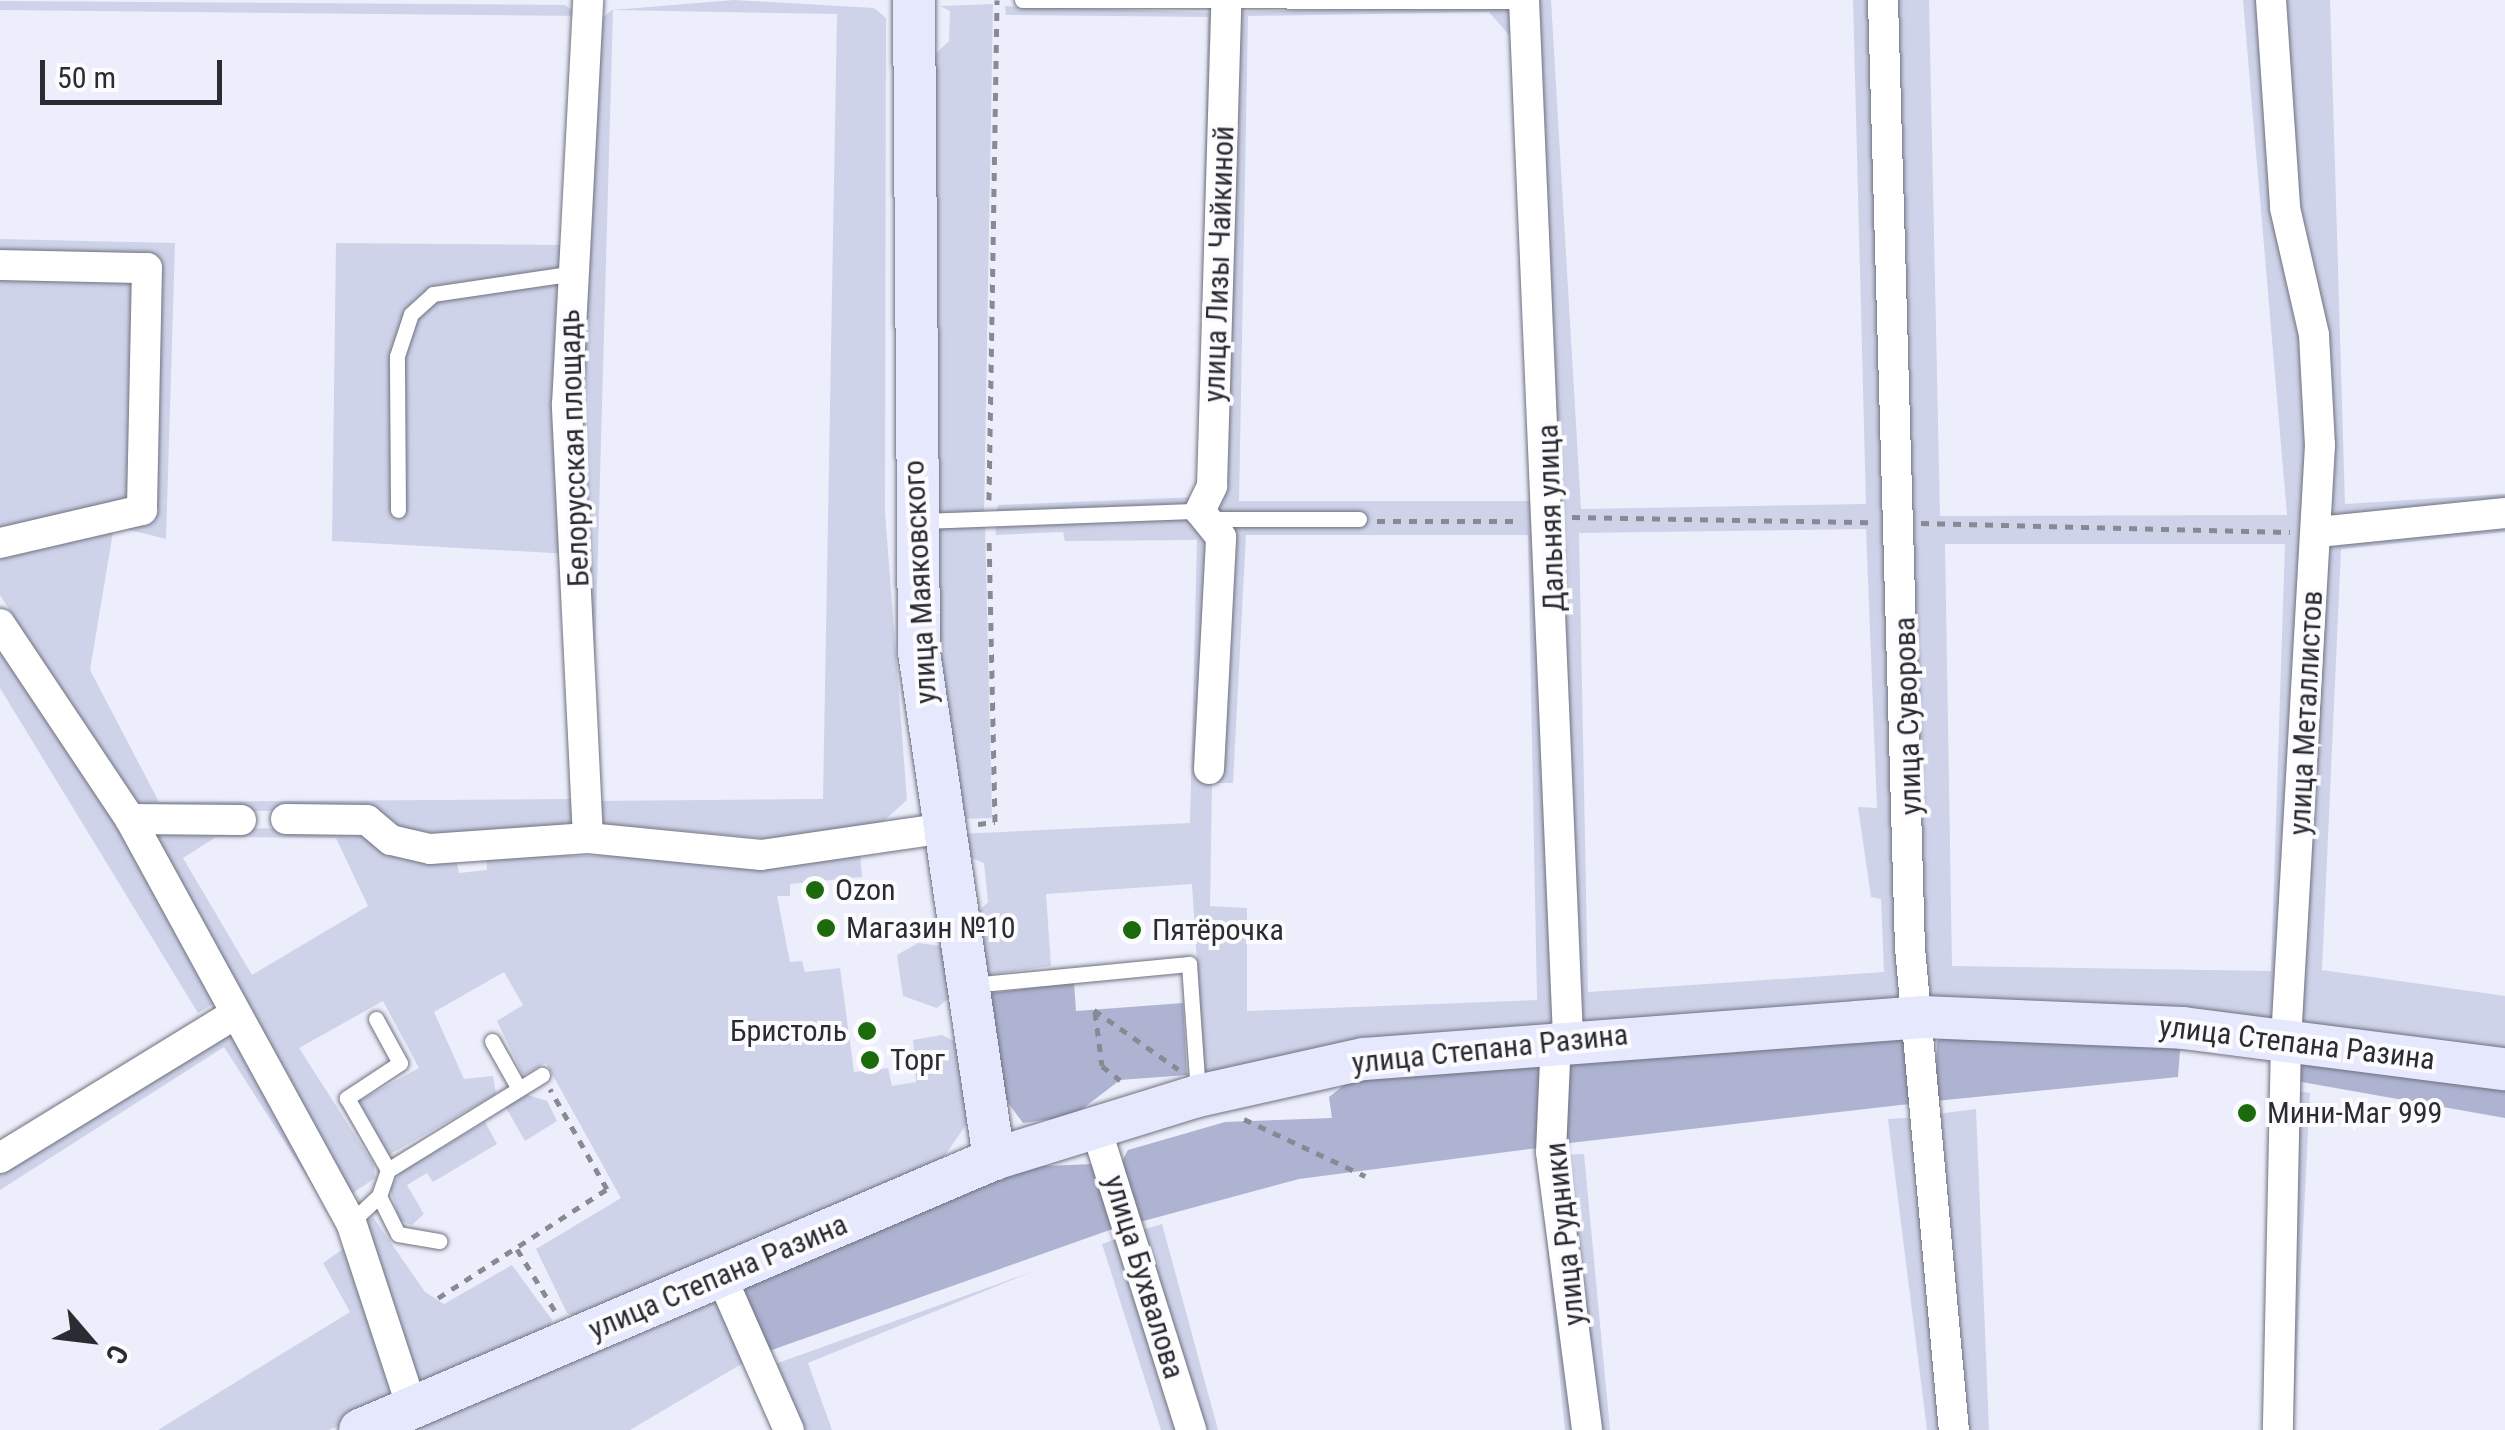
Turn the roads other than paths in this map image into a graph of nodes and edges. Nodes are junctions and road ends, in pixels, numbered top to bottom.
1 (589, 0) edge
2 (914, 0) edge
3 (1022, 0) edge
4 (1524, 0) edge
5 (1883, 0) edge
6 (2271, 0) edge
7 (1226, 3) edge
8 (0, 265) edge
9 (568, 274) junction
10 (398, 510) dead end
11 (2505, 513) edge
12 (1207, 515) junction
13 (1359, 519) road end
14 (913, 522) junction
15 (2318, 532) junction
16 (0, 543) edge
17 (0, 624) edge
18 (1210, 769) dead end
19 (130, 818) junction
20 (286, 819) dead end
21 (242, 820) dead end
22 (945, 828) junction
23 (588, 838) junction
24 (969, 986) junction
25 (232, 1016) junction
26 (1923, 1017) junction
27 (376, 1020) dead end
28 (1562, 1038) junction
29 (492, 1041) dead end
30 (2286, 1041) junction
31 (2505, 1069) edge
32 (542, 1075) road end
33 (519, 1088) junction
34 (1198, 1096) junction
35 (1095, 1124) junction
36 (0, 1158) edge
37 (994, 1159) junction
38 (388, 1170) junction
39 (379, 1196) junction
40 (351, 1222) junction
41 (439, 1241) dead end
42 (722, 1276) junction
43 (412, 1408) junction
44 (360, 1430) edge
45 (789, 1430) edge
46 (1191, 1430) edge
47 (1587, 1430) edge
48 (1954, 1430) edge
49 (2278, 1430) edge

1 - 9 street, Белорусская площадь
2 - 14 main road, улица Маяковского
3 - 7 lane
4 - 7 lane
4 - 28 street, Дальняя улица
5 - 26 street, улица Суворова
6 - 15 street, улица Металлистов
7 - 12 street, улица Лизы Чайкиной
8 - 16 street
9 - 10 lane
9 - 23 street, Белорусская площадь
11 - 15 street
12 - 13 lane
12 - 14 lane
12 - 18 street, улица Лизы Чайкиной
14 - 22 main road, улица Маяковского
15 - 30 street, улица Металлистов
17 - 19 street
19 - 21 street
19 - 25 street
20 - 23 street
22 - 23 street
22 - 24 main road, улица Маяковского
24 - 34 lane
24 - 37 main road, улица Маяковского
25 - 36 street
25 - 40 street
26 - 28 main road, улица Степана Разина
26 - 30 main road, улица Степана Разина
26 - 48 street, улица Суворова
27 - 38 lane
28 - 34 main road, улица Степана Разина
28 - 47 street, улица Рудники
29 - 33 lane
30 - 31 main road, улица Степана Разина
30 - 49 street, улица Металлистов
32 - 33 lane
33 - 38 lane
34 - 35 main road, улица Степана Разина
35 - 37 main road, улица Степана Разина
35 - 46 street, улица Бухвалова
37 - 42 main road, улица Степана Разина
38 - 39 lane
39 - 40 lane
39 - 41 lane
40 - 43 street
42 - 43 main road, улица Степана Разина
42 - 45 street
43 - 44 main road, улица Степана Разина

